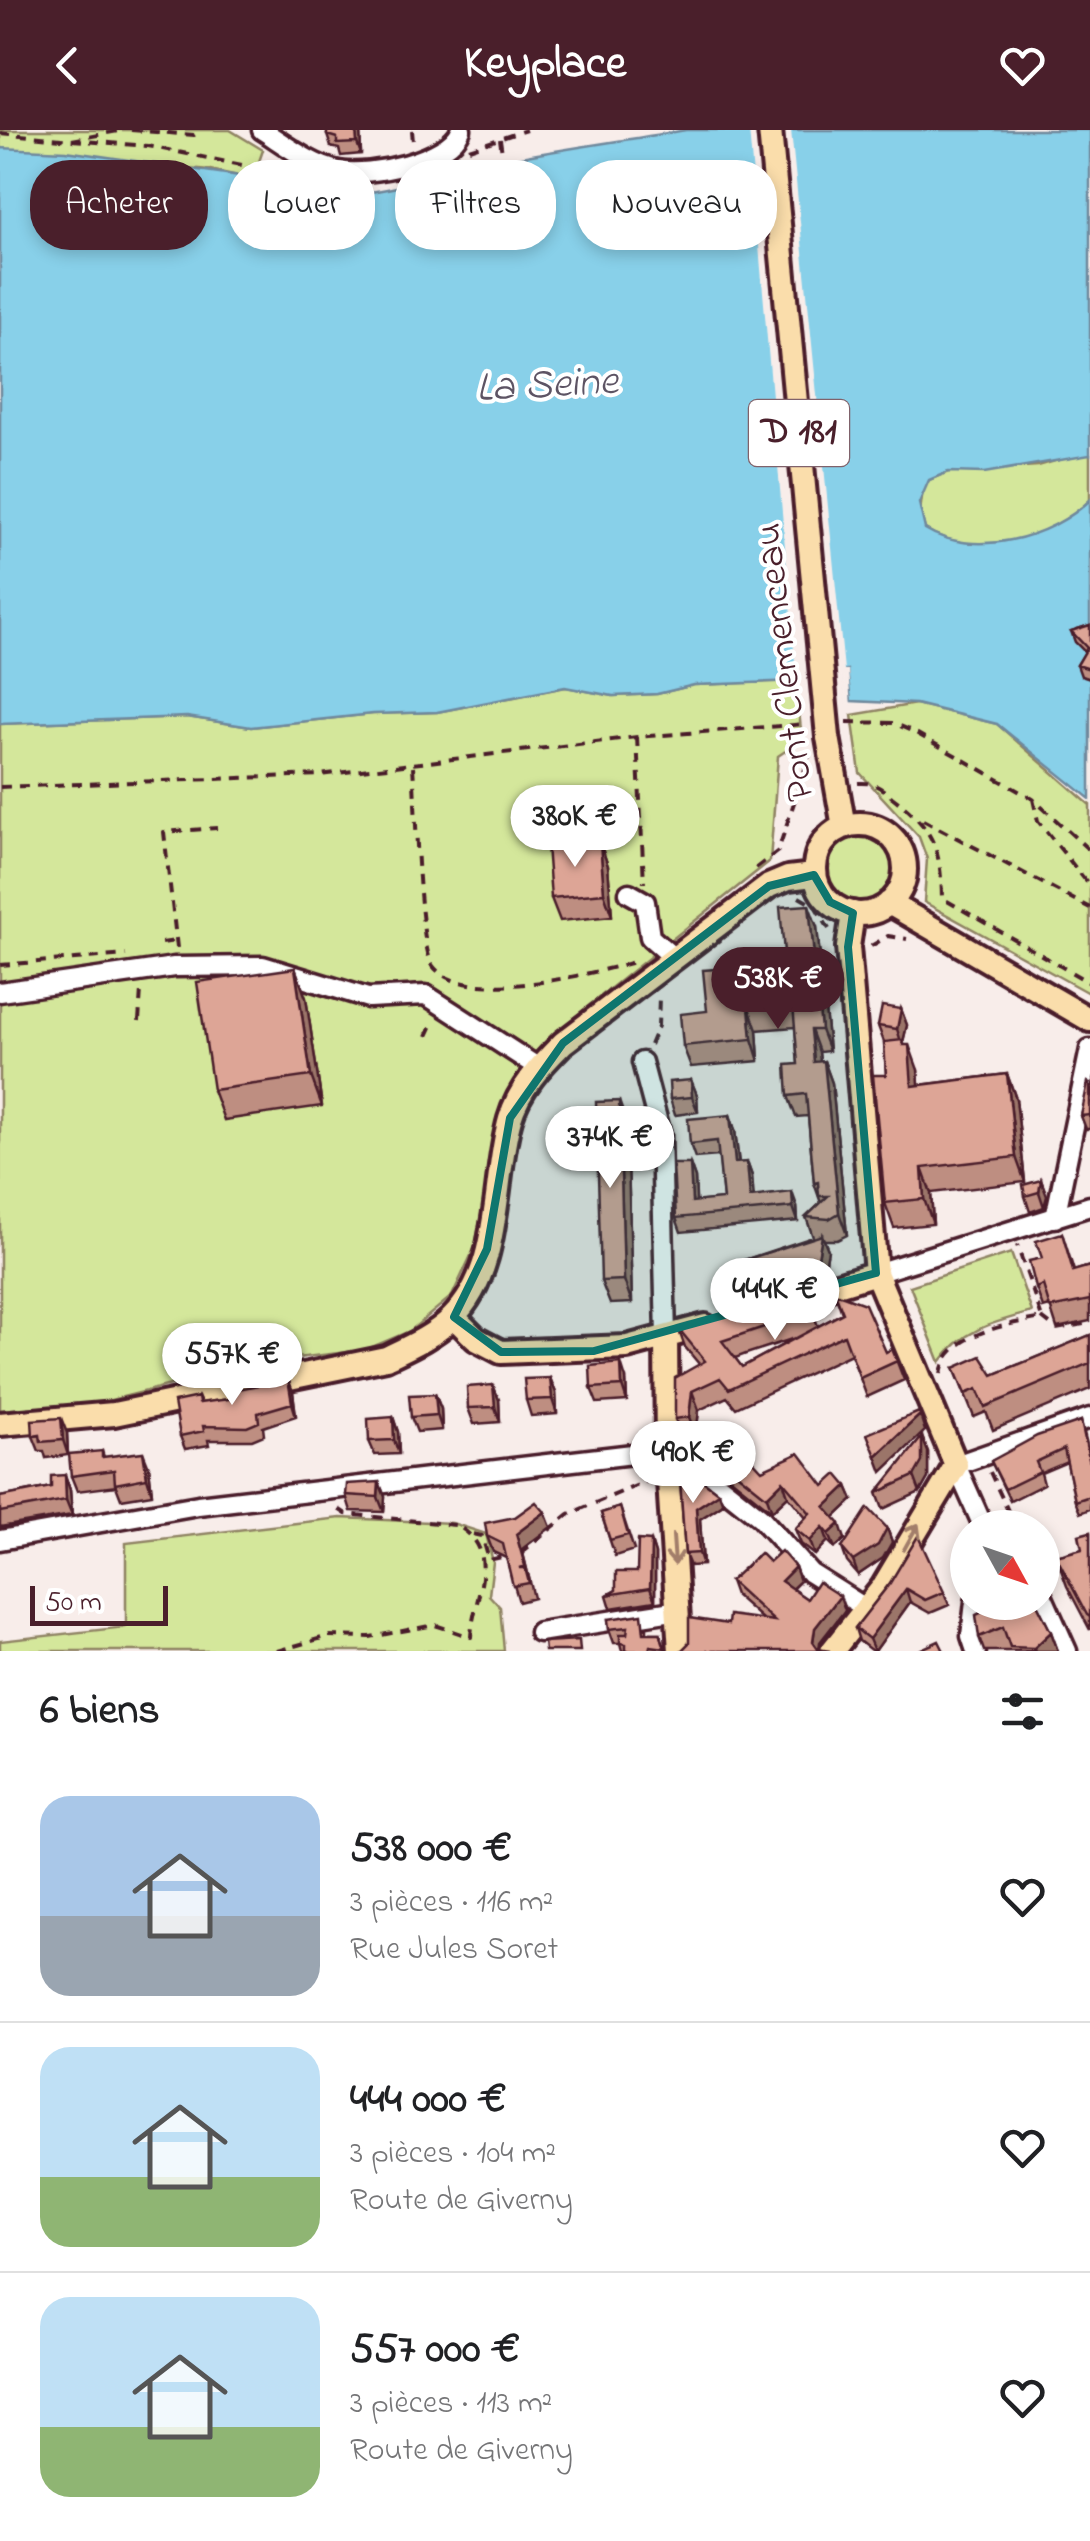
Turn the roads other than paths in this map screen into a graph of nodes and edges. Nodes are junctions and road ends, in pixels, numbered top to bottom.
1 (262, 130) edge
2 (461, 130) edge
3 (770, 130) edge
4 (844, 827) junction
5 (814, 876) junction
6 (637, 898) road end
7 (889, 902) junction
8 (853, 913) junction
9 (667, 965) junction
10 (0, 992) edge
11 (1090, 1020) edge
12 (1090, 1049) edge
13 (642, 1062) road end
14 (539, 1068) junction
15 (1090, 1206) edge
16 (1055, 1218) junction
17 (876, 1273) junction
18 (760, 1309) edge
19 (454, 1317) junction
20 (725, 1320) edge
21 (666, 1337) junction
22 (1090, 1418) edge
23 (0, 1424) edge
24 (668, 1458) junction
25 (956, 1465) junction
26 (976, 1510) edge
27 (0, 1540) edge
28 (866, 1609) junction
29 (679, 1610) junction
30 (973, 1620) edge
31 (1054, 1620) edge
32 (539, 1632) dead end
33 (680, 1651) edge
34 (832, 1651) edge
35 (976, 1651) edge
36 (1068, 1651) edge

1 - 2 street
3 - 4 main road, Pont Clemenceau / D 181, bridge
4 - 5 main road
4 - 7 main road
5 - 8 main road
5 - 9 main road
6 - 9 street
7 - 8 main road
7 - 11 main road
8 - 17 main road
9 - 14 main road
10 - 14 street
12 - 16 street
13 - 21 street
14 - 19 main road
15 - 16 street
16 - 17 street
17 - 18 main road
17 - 25 main road
19 - 21 main road
19 - 23 main road
20 - 21 main road
21 - 24 main road
22 - 25 street
24 - 27 street
24 - 28 street
24 -> 29 main road
25 - 26 street
28 -> 25 main road
28 - 34 main road
29 - 32 street
29 - 33 main road
30 - 35 street
31 - 36 street

